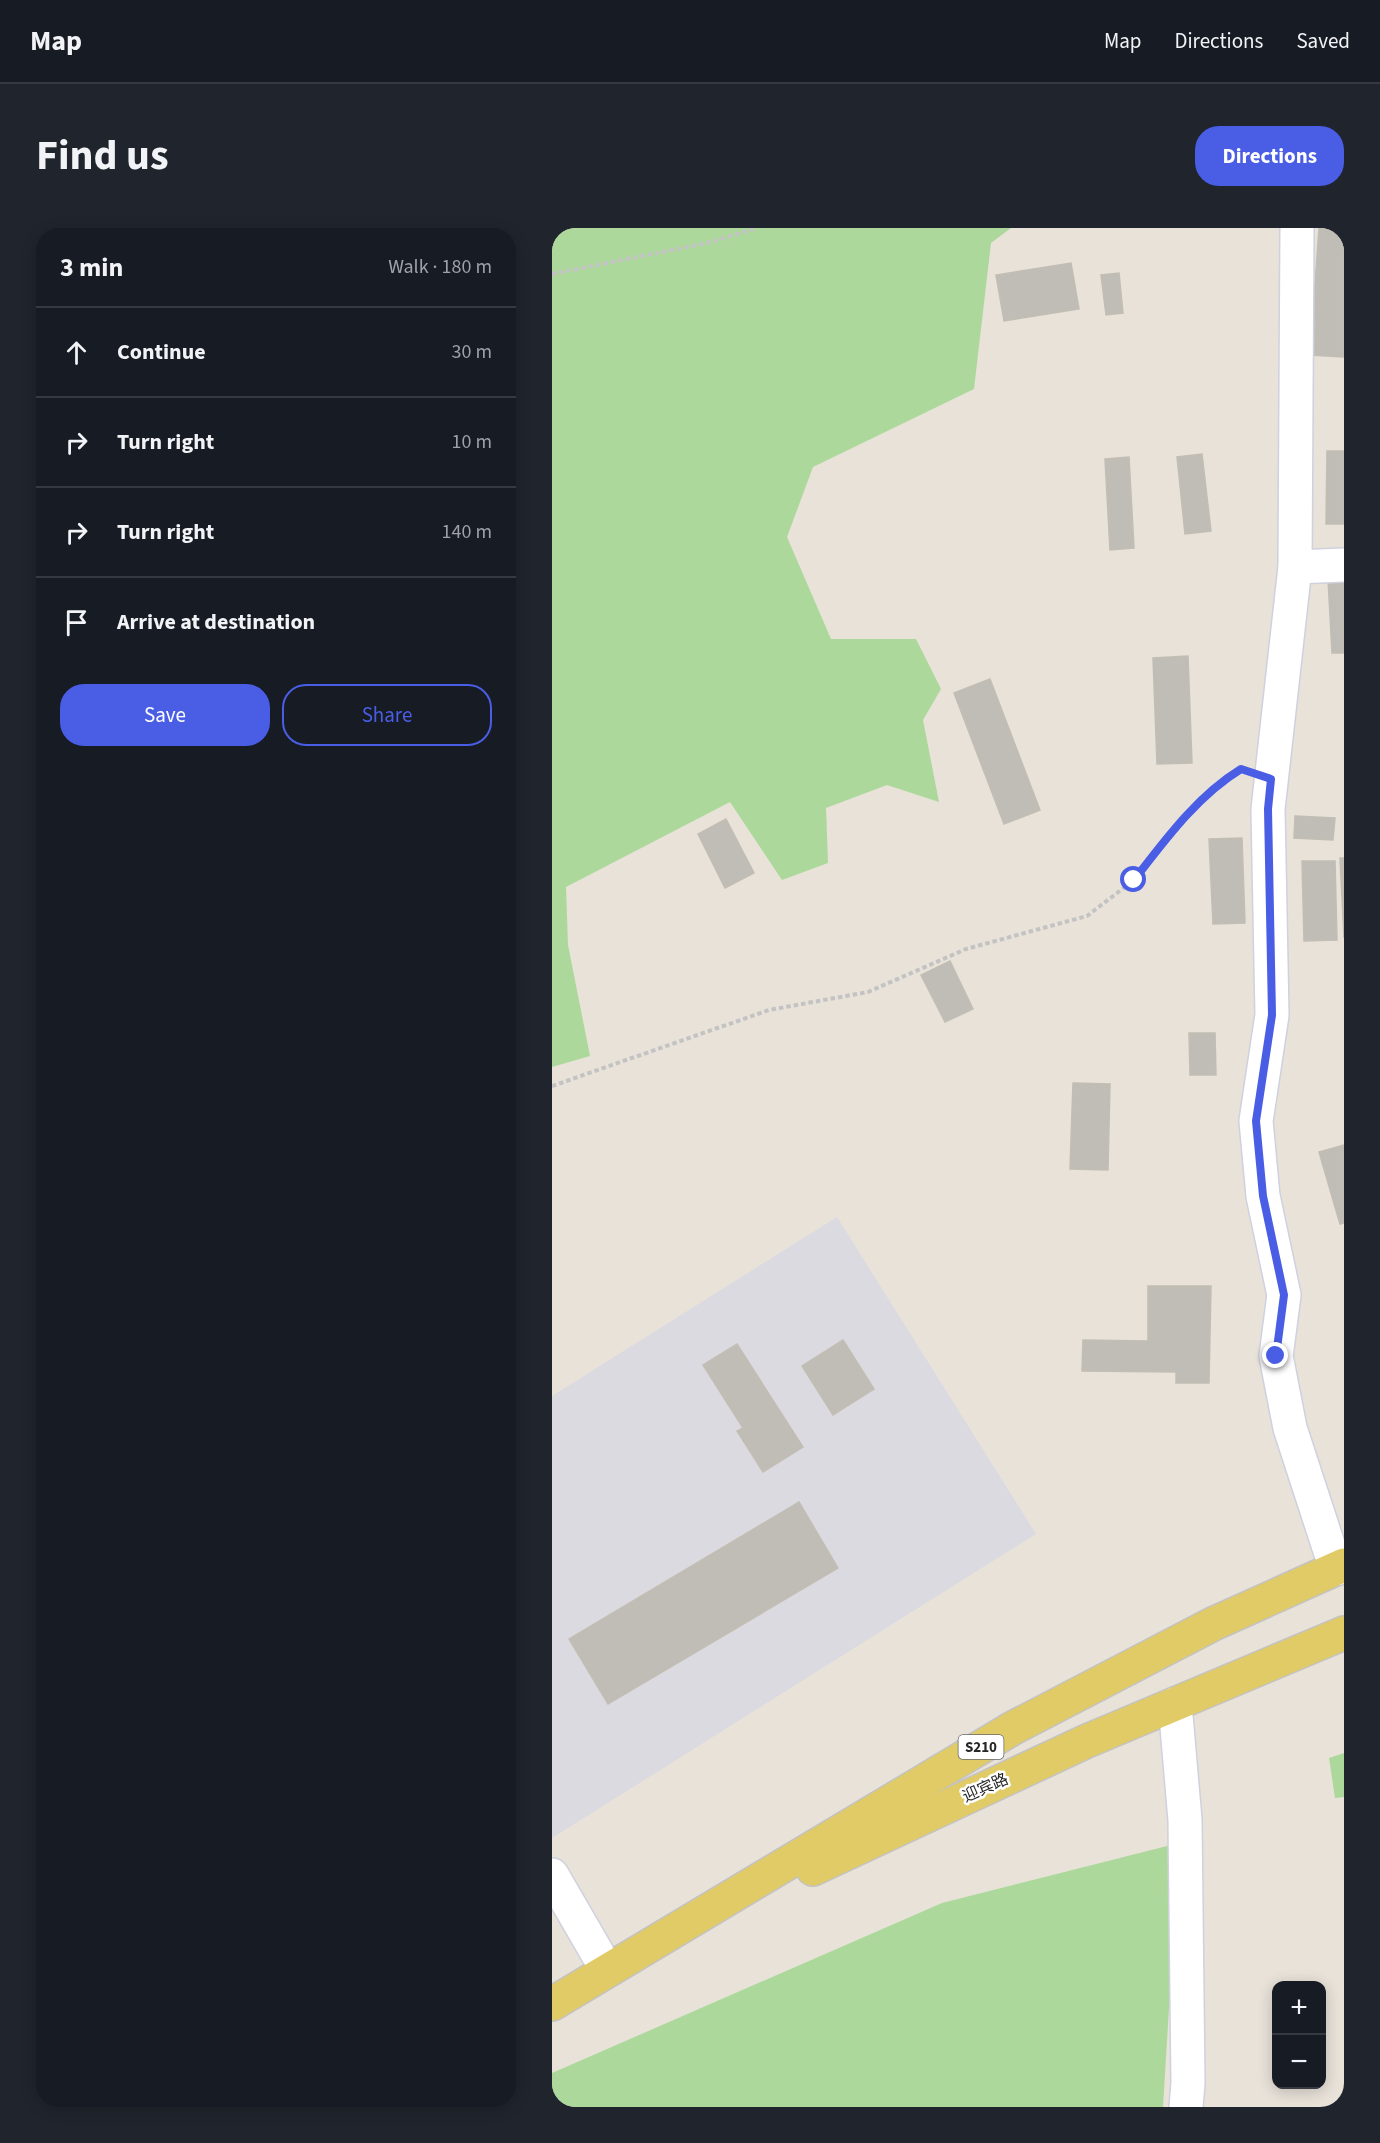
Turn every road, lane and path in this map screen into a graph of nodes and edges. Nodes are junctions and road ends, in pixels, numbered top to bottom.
1 (758, 228) edge
2 (1297, 228) edge
3 (552, 274) edge
4 (1344, 565) edge
5 (1295, 567) junction
6 (1271, 779) junction
7 (552, 1086) edge
8 (1340, 1567) edge
9 (1344, 1633) edge
10 (1175, 1704) junction
11 (552, 1875) edge
12 (620, 1962) junction
13 (552, 2004) edge
14 (1186, 2107) edge

1 - 3 path
2 - 5 lane
4 - 5 lane
5 - 6 lane
6 - 7 path
6 - 8 lane
8 - 12 main road, S210
9 - 10 main road, 迎宾路 / S210
10 - 12 main road, 迎宾路 / S210
10 - 14 lane
11 - 12 lane
12 - 13 main road, S210

